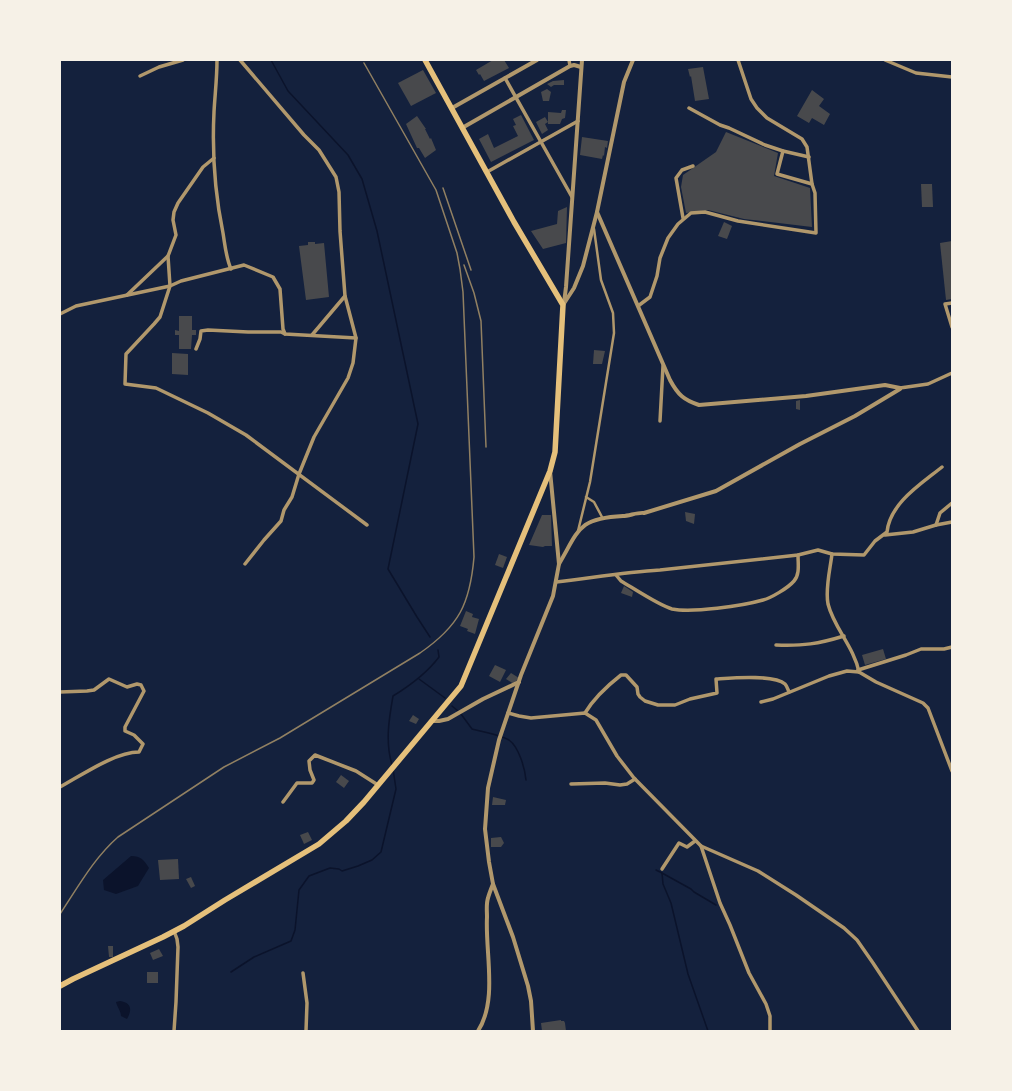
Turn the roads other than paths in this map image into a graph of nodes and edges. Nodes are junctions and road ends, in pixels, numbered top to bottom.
1 (183, 60) edge
2 (217, 60) edge
3 (240, 60) edge
4 (425, 60) edge
5 (537, 60) edge
6 (569, 60) edge
7 (582, 60) edge
8 (633, 60) edge
9 (738, 60) edge
10 (885, 60) edge
11 (570, 66) junction
12 (581, 67) junction
13 (140, 76) dead end
14 (952, 77) edge
15 (505, 78) junction
16 (516, 97) junction
17 (452, 108) junction
18 (689, 108) dead end
19 (578, 121) junction
20 (462, 128) junction
21 (541, 141) junction
22 (783, 151) junction
23 (810, 157) junction
24 (214, 158) junction
25 (693, 166) dead end
26 (487, 172) junction
27 (812, 184) junction
28 (573, 198) junction
29 (597, 212) junction
30 (683, 218) junction
31 (593, 225) junction
32 (168, 256) junction
33 (232, 269) junction
34 (170, 286) junction
35 (127, 295) junction
36 (346, 296) junction
37 (952, 303) edge
38 (563, 305) junction
39 (638, 306) junction
40 (60, 314) edge
41 (952, 327) edge
42 (285, 334) junction
43 (312, 336) junction
44 (356, 338) junction
45 (196, 349) dead end
46 (663, 366) junction
47 (952, 373) edge
48 (900, 388) junction
49 (660, 421) dead end
50 (942, 467) dead end
51 (550, 471) junction
52 (299, 474) junction
53 (586, 497) junction
54 (952, 503) edge
55 (602, 517) junction
56 (952, 522) edge
57 (367, 525) dead end
58 (936, 525) junction
59 (578, 531) junction
60 (884, 535) junction
61 (832, 554) junction
62 (798, 555) junction
63 (245, 564) dead end
64 (559, 564) junction
65 (616, 575) junction
66 (556, 582) junction
67 (844, 636) junction
68 (776, 645) dead end
69 (952, 647) edge
70 (858, 671) junction
71 (519, 682) junction
72 (60, 692) edge
73 (789, 692) junction
74 (761, 702) dead end
75 (508, 713) junction
76 (586, 714) junction
77 (433, 720) junction
78 (952, 771) edge
79 (634, 777) junction
80 (571, 784) dead end
81 (378, 785) junction
82 (60, 787) edge
83 (283, 802) dead end
84 (695, 841) junction
85 (701, 846) junction
86 (662, 869) dead end
87 (493, 884) junction
88 (174, 931) junction
89 (303, 973) dead end
90 (60, 986) edge
91 (174, 1031) edge
92 (306, 1031) edge
93 (478, 1031) edge
94 (533, 1031) edge
95 (770, 1031) edge
96 (918, 1031) edge

1 - 13 street
2 - 24 street
3 - 36 street
4 - 17 main road
5 - 15 street
6 - 11 street
7 - 12 street
8 - 29 street
9 - 23 street
10 - 14 street
11 - 12 street
11 - 16 street
12 - 19 street
15 - 16 street
15 - 17 street
16 - 20 street
16 - 21 street
17 - 20 main road
18 - 22 street
19 - 21 street
19 - 28 street
20 - 26 main road
21 - 26 street
21 - 28 street
22 - 23 street
22 - 27 street
23 - 27 street
24 - 32 street
24 - 33 street
25 - 30 street
26 - 38 main road
27 - 30 street
28 - 38 street
29 - 31 street
29 - 39 street
30 - 39 street
31 - 38 street
31 - 53 street
32 - 34 street
32 - 35 street
33 - 34 street
33 - 42 street
34 - 35 street
34 - 52 street
35 - 40 street
36 - 43 street
36 - 44 street
37 - 41 street
38 - 51 main road
39 - 46 street
42 - 43 street
42 - 45 street
43 - 44 street
44 - 52 street
46 - 48 street
46 - 49 street
47 - 48 street
48 - 55 street
50 - 60 street
51 - 64 street
51 - 77 main road
52 - 57 street
52 - 63 street
53 - 55 street
53 - 59 street
54 - 58 street
55 - 59 street
56 - 58 street
58 - 60 street
59 - 64 street
60 - 61 street
61 - 62 street
61 - 67 street
62 - 65 street
62 - 65 street
64 - 66 street
65 - 66 street
66 - 71 street
67 - 68 street
67 - 70 street
69 - 70 street
70 - 73 street
70 - 78 street
71 - 75 street
71 - 77 street
72 - 82 street
73 - 74 street
73 - 76 street
75 - 76 street
75 - 87 street
76 - 79 street
77 - 81 main road
79 - 80 street
79 - 84 street
81 - 83 street
81 - 88 main road
84 - 85 street
84 - 86 street
85 - 95 street
85 - 96 street
87 - 93 street
87 - 94 street
88 - 90 main road
88 - 91 street
89 - 92 street

